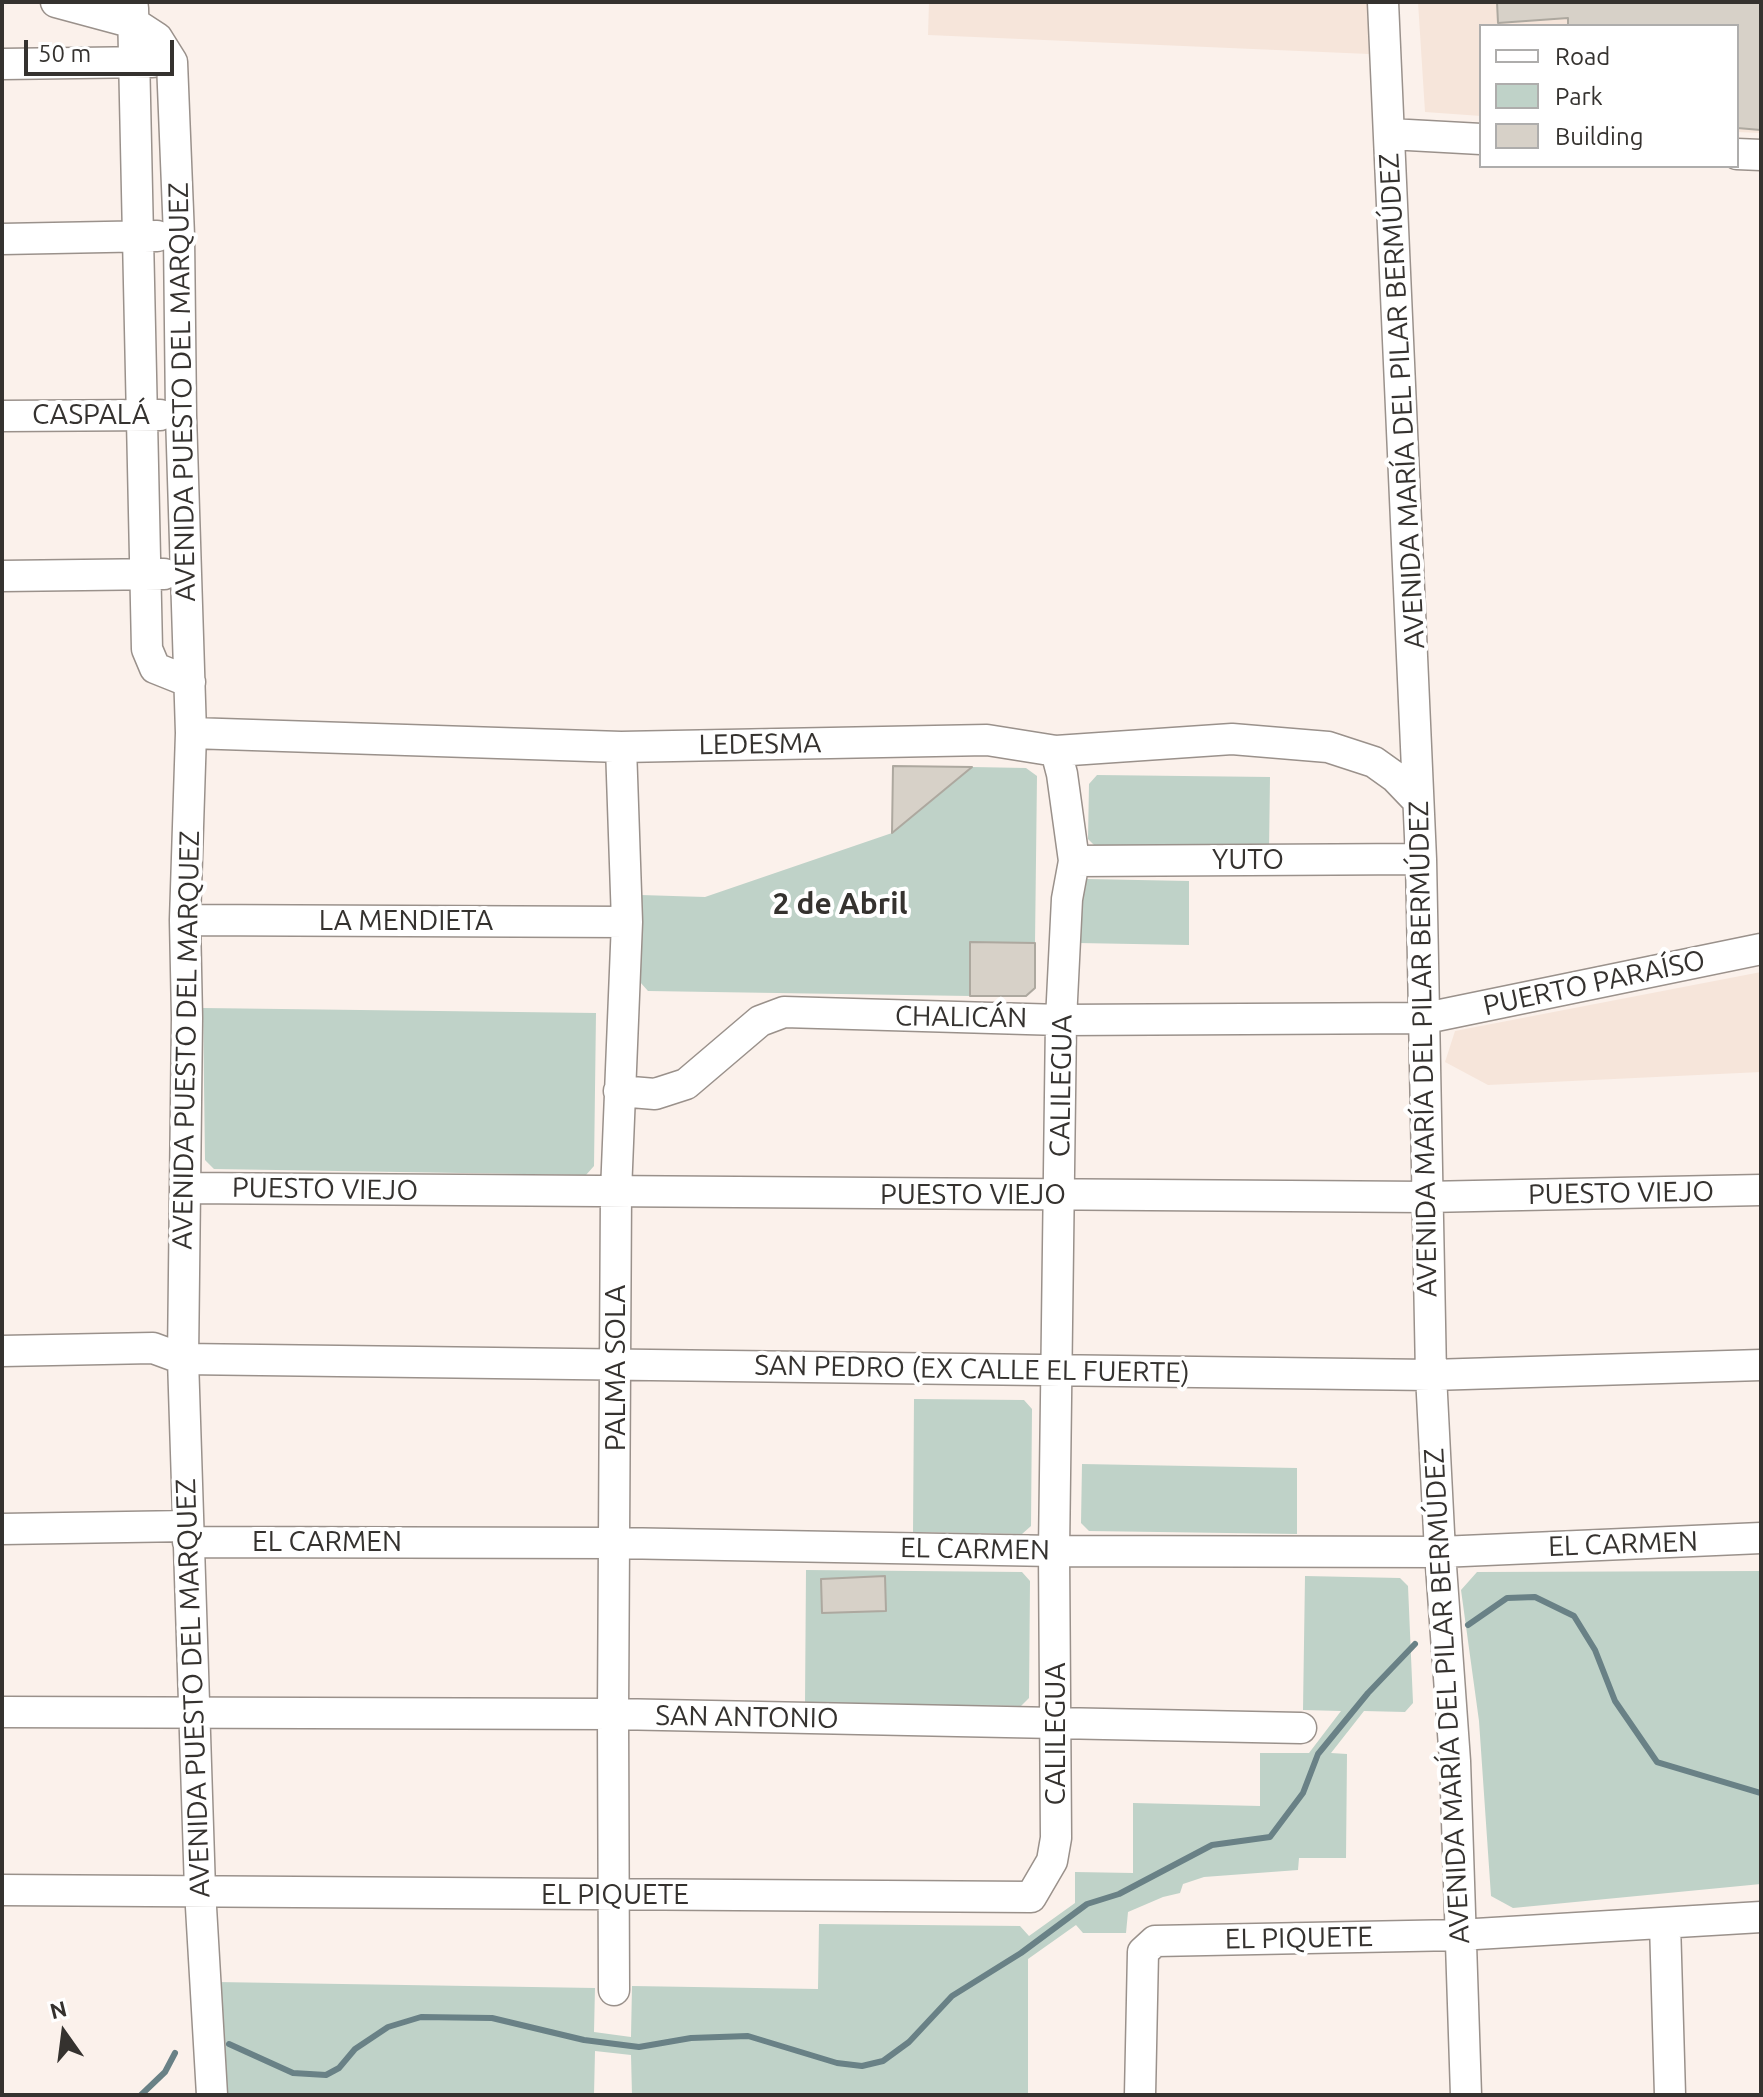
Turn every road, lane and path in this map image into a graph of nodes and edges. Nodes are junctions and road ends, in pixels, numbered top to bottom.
1 (56, 2) edge
2 (1383, 2) edge
3 (133, 13) edge
4 (134, 62) junction
5 (172, 62) junction
6 (2, 64) edge
7 (1390, 134) junction
8 (1479, 139) edge
9 (1739, 154) edge
10 (1761, 155) edge
11 (179, 236) junction
12 (137, 237) junction
13 (2, 239) edge
14 (142, 415) junction
15 (181, 415) junction
16 (2, 416) edge
17 (145, 574) junction
18 (187, 574) junction
19 (2, 576) edge
20 (190, 682) junction
21 (191, 733) junction
22 (621, 747) junction
23 (1056, 751) junction
24 (1417, 800) junction
25 (1421, 859) junction
26 (1074, 861) junction
27 (185, 920) junction
28 (627, 922) junction
29 (1761, 949) edge
30 (1426, 1018) junction
31 (1061, 1020) junction
32 (619, 1091) junction
33 (185, 1188) junction
34 (1761, 1190) edge
35 (616, 1192) junction
36 (1059, 1196) junction
37 (1426, 1197) junction
38 (2, 1351) edge
39 (183, 1359) junction
40 (616, 1363) junction
41 (1761, 1365) edge
42 (1057, 1370) junction
43 (1431, 1375) junction
44 (2, 1529) edge
45 (188, 1534) junction
46 (1761, 1538) edge
47 (615, 1543) junction
48 (1054, 1551) junction
49 (1440, 1552) junction
50 (194, 1711) junction
51 (2, 1712) edge
52 (613, 1714) junction
53 (1057, 1724) junction
54 (1301, 1728) dead end
55 (2, 1890) edge
56 (200, 1890) junction
57 (613, 1896) junction
58 (1031, 1897) joint
59 (1761, 1917) edge
60 (1665, 1923) junction
61 (1459, 1935) junction
62 (614, 1990) dead end
63 (212, 2095) edge
64 (1140, 2095) edge
65 (1466, 2095) edge
66 (1670, 2095) edge

1 - 3 street
2 - 7 street, AVENIDA MARÍA DEL PILAR BERMÚDEZ
3 - 4 street
3 - 5 street
4 - 5 street
4 - 6 street
4 - 12 street
5 - 11 street, AVENIDA PUESTO DEL MARQUEZ
7 - 8 street
7 - 24 street, AVENIDA MARÍA DEL PILAR BERMÚDEZ
9 - 10 street
11 - 12 street
11 - 15 street, AVENIDA PUESTO DEL MARQUEZ
12 - 13 street
12 - 14 street
14 - 15 street, CASPALÁ
14 - 16 street, CASPALÁ
14 - 17 street
15 - 18 street, AVENIDA PUESTO DEL MARQUEZ
17 - 18 street
17 - 19 street
17 - 20 street
18 - 20 street, AVENIDA PUESTO DEL MARQUEZ
20 - 21 street, AVENIDA PUESTO DEL MARQUEZ
21 - 22 street, LEDESMA
21 - 27 street, AVENIDA PUESTO DEL MARQUEZ
22 - 23 street, LEDESMA
22 - 28 street, PALMA SOLA
23 - 24 street, LEDESMA
23 - 26 street, CALILEGUA
24 - 25 street, AVENIDA MARÍA DEL PILAR BERMÚDEZ
25 - 26 street, YUTO
25 - 30 street, AVENIDA MARÍA DEL PILAR BERMÚDEZ
26 - 31 street, CALILEGUA
27 - 28 street, LA MENDIETA
27 - 33 street, AVENIDA PUESTO DEL MARQUEZ
28 - 32 street, PALMA SOLA
29 - 30 street, PUERTO PARAÍSO
30 - 31 street, CHALICÁN
30 - 37 street, AVENIDA MARÍA DEL PILAR BERMÚDEZ
31 - 32 street, CHALICÁN
31 - 36 street, CALILEGUA
32 - 35 street, PALMA SOLA
33 - 35 street, PUESTO VIEJO
33 - 39 street, AVENIDA PUESTO DEL MARQUEZ
34 - 37 street, PUESTO VIEJO
35 - 36 street, PUESTO VIEJO
35 - 40 street, PALMA SOLA
36 - 37 street, PUESTO VIEJO
36 - 42 street, CALILEGUA
37 - 43 street, AVENIDA MARÍA DEL PILAR BERMÚDEZ
38 - 39 street, SAN PEDRO (EX CALLE EL FUERTE)
39 - 40 street, SAN PEDRO (EX CALLE EL FUERTE)
39 - 45 street, AVENIDA PUESTO DEL MARQUEZ
40 - 42 street, SAN PEDRO (EX CALLE EL FUERTE)
40 - 47 street, PALMA SOLA
41 - 43 street, SAN PEDRO (EX CALLE EL FUERTE)
42 - 43 street, SAN PEDRO (EX CALLE EL FUERTE)
42 - 48 street, CALILEGUA
43 - 49 street, AVENIDA MARÍA DEL PILAR BERMÚDEZ
44 - 45 street, EL CARMEN
45 - 47 street, EL CARMEN
45 - 50 street, AVENIDA PUESTO DEL MARQUEZ
46 - 49 street, EL CARMEN
47 - 48 street, EL CARMEN
47 - 52 street, PALMA SOLA
48 - 49 street, EL CARMEN
48 - 53 street, CALILEGUA
49 - 61 street, AVENIDA MARÍA DEL PILAR BERMÚDEZ
50 - 51 street, SAN ANTONIO
50 - 52 street, SAN ANTONIO
50 - 56 street, AVENIDA PUESTO DEL MARQUEZ
52 - 53 street, SAN ANTONIO
52 - 57 street, PALMA SOLA
53 - 54 street, SAN ANTONIO
53 - 58 street, CALILEGUA
55 - 56 street, EL PIQUETE
56 - 57 street, EL PIQUETE
56 - 63 street, AVENIDA PUESTO DEL MARQUEZ
57 - 58 street, EL PIQUETE
57 - 62 street, PALMA SOLA
59 - 60 street, EL PIQUETE
60 - 61 street, EL PIQUETE
60 - 66 street
61 - 64 street, EL PIQUETE
61 - 65 street, AVENIDA MARÍA DEL PILAR BERMÚDEZ

